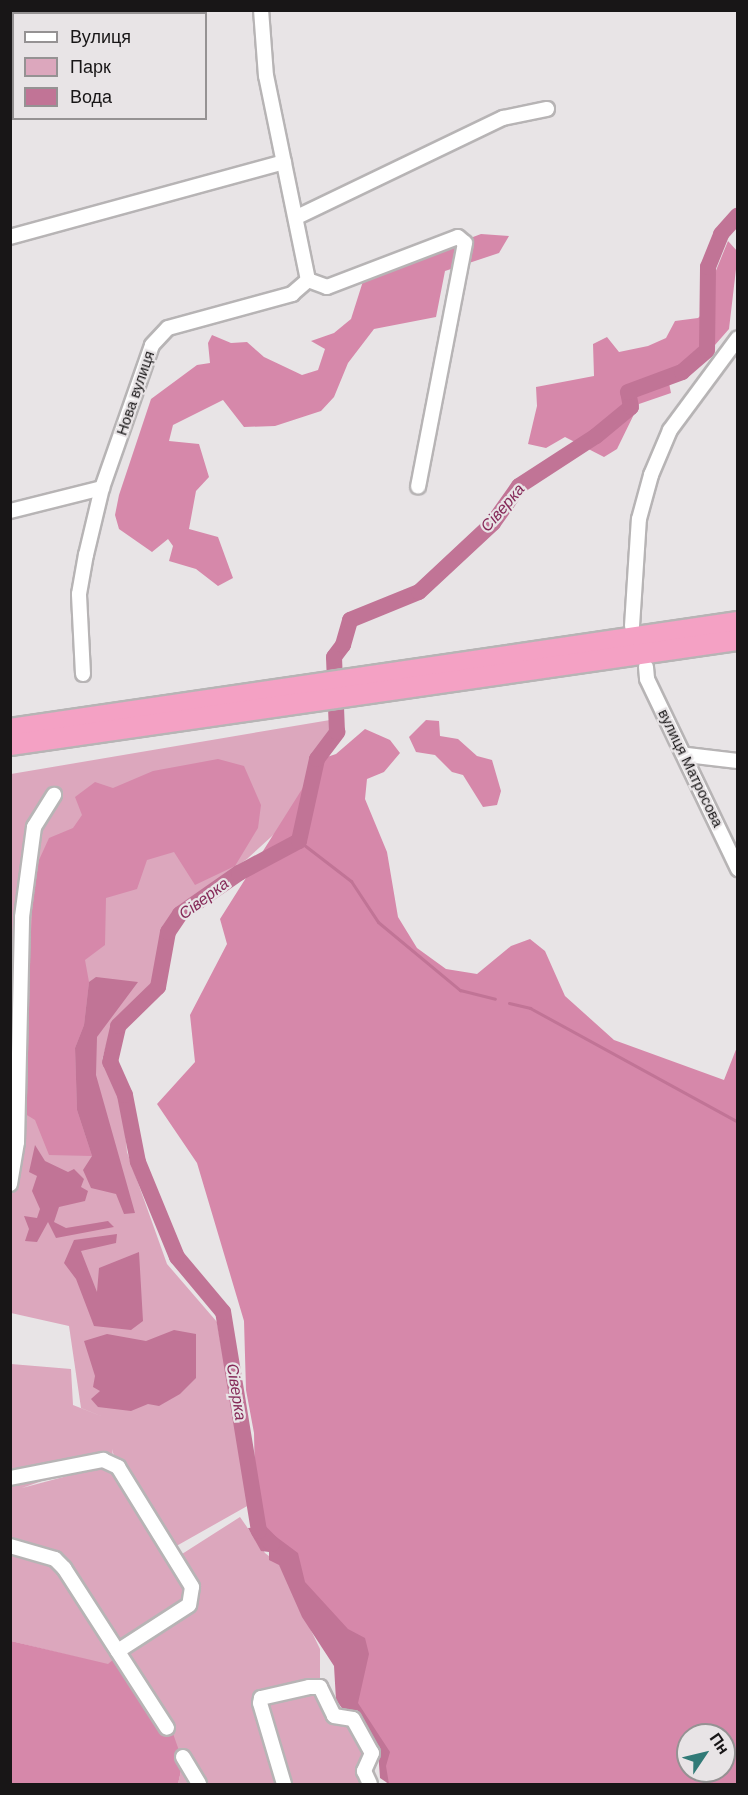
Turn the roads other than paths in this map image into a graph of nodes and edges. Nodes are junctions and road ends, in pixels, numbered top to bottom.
1 (261, 10) edge
2 (547, 109) dead end
3 (284, 162) junction
4 (297, 217) junction
5 (10, 237) edge
6 (308, 280) junction
7 (738, 338) edge
8 (418, 487) dead end
9 (102, 488) junction
10 (10, 512) edge
11 (738, 622) edge
12 (738, 640) edge
13 (625, 641) junction
14 (658, 643) junction
15 (646, 668) dead end
16 (83, 674) dead end
17 (294, 697) junction
18 (10, 729) edge
19 (10, 745) edge
20 (687, 755) junction
21 (738, 761) edge
22 (54, 795) dead end
23 (738, 869) edge
24 (16, 917) edge
25 (14, 1026) edge
26 (12, 1115) edge
27 (10, 1185) edge
28 (10, 1478) edge
29 (10, 1546) edge
30 (118, 1651) junction
31 (167, 1728) dead end
32 (183, 1757) dead end
33 (200, 1785) edge
34 (284, 1785) edge
35 (370, 1785) edge

1 - 3 street
2 - 4 street
3 - 4 street
3 - 5 street
4 - 6 street
6 - 8 street
6 - 9 street, Нова вулиця
7 - 13 street
9 - 10 street
9 - 16 street, Нова вулиця
11 - 14 highway
12 - 14 highway
13 - 14 highway
13 - 17 highway
15 - 20 street, вулиця Матросова
17 - 18 highway
17 - 19 highway
20 - 21 street
20 - 23 street, вулиця Матросова
22 - 24 street
24 - 25 street
25 - 26 street
26 - 27 street
28 - 30 street
29 - 30 street
30 - 31 street
32 - 33 street
34 - 35 street

